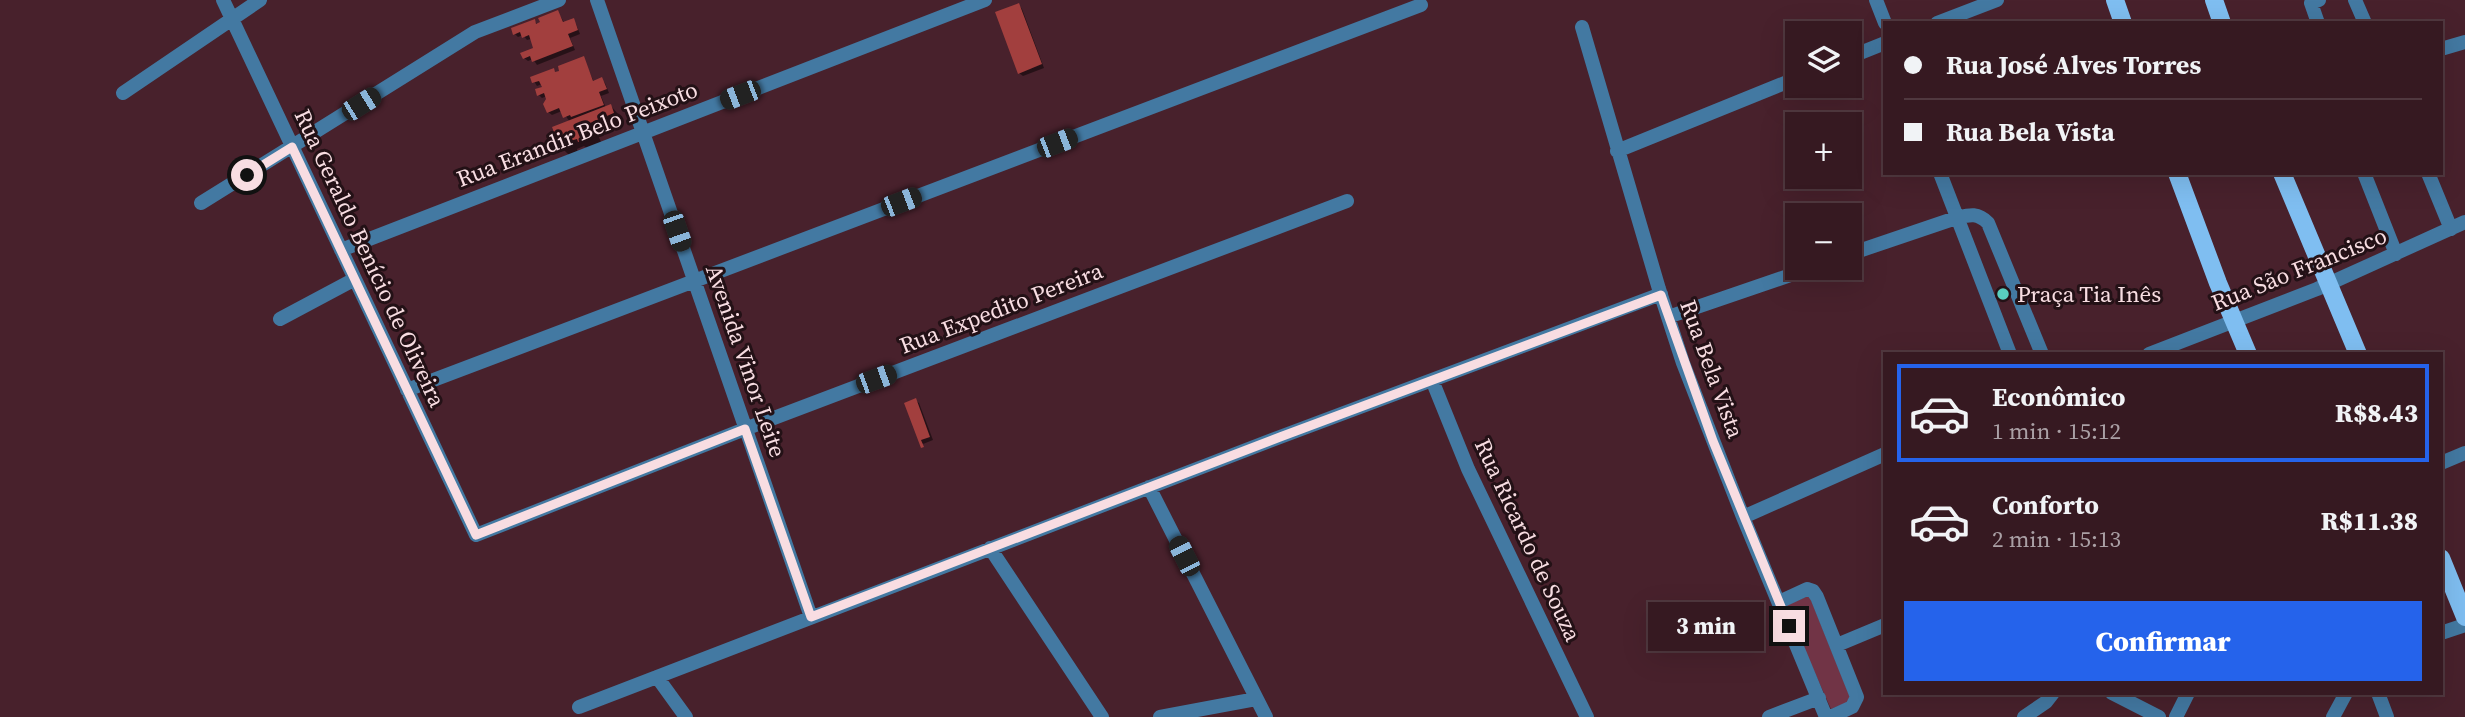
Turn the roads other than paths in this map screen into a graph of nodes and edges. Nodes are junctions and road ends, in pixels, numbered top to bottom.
1 (223, 0) edge
2 (260, 0) edge
3 (559, 0) edge
4 (597, 0) edge
5 (985, 0) edge
6 (1876, 0) edge
7 (1997, 0) edge
8 (2115, 0) edge
9 (2214, 0) edge
10 (2355, 0) edge
11 (2315, 2) edge
12 (1421, 5) dead end
13 (232, 19) junction
14 (1884, 21) edge
15 (1942, 21) edge
16 (2122, 21) edge
17 (2221, 21) edge
18 (2318, 21) edge
19 (2364, 21) edge
20 (1582, 27) dead end
21 (2465, 42) edge
22 (1883, 44) edge
23 (2443, 48) edge
24 (1862, 52) edge
25 (1785, 83) edge
26 (123, 93) dead end
27 (643, 133) junction
28 (292, 147) junction
29 (1617, 151) junction
30 (1941, 175) edge
31 (2181, 175) edge
32 (2283, 175) edge
33 (2365, 175) edge
34 (2429, 175) edge
35 (1347, 201) dead end
36 (201, 203) dead end
37 (1956, 218) junction
38 (2465, 222) edge
39 (2451, 229) junction
40 (341, 250) junction
41 (1862, 250) edge
42 (2396, 254) junction
43 (1785, 277) edge
44 (355, 279) junction
45 (694, 280) junction
46 (2329, 284) junction
47 (1661, 295) junction
48 (1668, 317) junction
49 (280, 319) dead end
50 (2234, 321) junction
51 (2009, 352) edge
52 (2041, 352) edge
53 (2154, 352) edge
54 (2247, 352) edge
55 (2357, 352) edge
56 (1432, 380) junction
57 (407, 390) junction
58 (745, 429) junction
59 (2465, 453) edge
60 (1883, 455) edge
61 (2443, 462) edge
62 (1149, 487) junction
63 (1743, 517) junction
64 (476, 535) joint
65 (990, 548) junction
66 (2443, 563) edge
67 (1779, 602) junction
68 (811, 617) junction
69 (2465, 617) edge
70 (2465, 625) edge
71 (1883, 626) edge
72 (2443, 631) edge
73 (1837, 645) junction
74 (657, 677) junction
75 (2051, 695) edge
76 (2116, 695) edge
77 (2187, 695) edge
78 (2345, 695) edge
79 (2379, 695) edge
80 (1818, 698) junction
81 (1256, 699) junction
82 (579, 707) dead end
83 (686, 717) edge
84 (1102, 717) edge
85 (1160, 717) edge
86 (1266, 717) edge
87 (1587, 717) edge
88 (1769, 717) edge
89 (1828, 717) edge
90 (2024, 717) edge
91 (2159, 717) edge
92 (2176, 717) edge
93 (2333, 717) edge
94 (2387, 717) edge

1 - 13 street, Rua Geraldo Benício de Oliveira
2 - 13 street
3 - 28 street
4 - 27 street, Avenida Vinor Leite
5 - 27 street, Rua Erandir Belo Peixoto
6 - 14 street
7 - 15 street
8 - 16 main road
9 - 17 main road
10 - 19 street
11 - 18 street
12 - 45 street
13 - 26 street
13 - 28 street, Rua Geraldo Benício de Oliveira
20 - 29 street, Rua Bela Vista
21 - 23 street
22 - 24 street
25 - 29 street
27 - 40 street, Rua Erandir Belo Peixoto
27 - 45 street, Avenida Vinor Leite
28 - 36 street
28 - 40 street, Rua Geraldo Benício de Oliveira
29 - 47 street, Rua Bela Vista
30 - 37 street
31 - 50 main road
32 - 46 main road
33 - 42 street
34 - 39 street
35 - 58 street, Rua Expedito Pereira
37 - 41 street
37 - 51 street
37 - 52 street
38 - 39 street, Rua São Francisco
39 - 42 street, Rua São Francisco
40 - 44 street, Rua Geraldo Benício de Oliveira
42 - 46 street, Rua São Francisco
43 - 48 street
44 - 49 street
44 - 57 street, Rua Geraldo Benício de Oliveira
45 - 57 street
45 - 58 street, Avenida Vinor Leite
46 - 50 street, Rua São Francisco
46 - 55 main road
47 - 48 street, Rua Bela Vista
47 - 56 street
48 - 63 street, Rua Bela Vista
50 - 53 street, Rua São Francisco
50 - 54 main road
56 - 62 street
56 - 87 street, Rua Ricardo de Souza
57 - 64 street, Rua Geraldo Benício de Oliveira
58 - 64 street, Rua Expedito Pereira
58 - 68 street, Avenida Vinor Leite
59 - 61 street
60 - 63 street
62 - 65 street
62 - 81 street
63 - 67 street, Rua Bela Vista
65 - 68 street
65 - 84 street
66 - 69 main road
67 - 73 street
67 - 80 street, Rua Bela Vista
68 - 74 street
70 - 72 street
71 - 73 street
73 - 89 street
74 - 82 street
74 - 83 street
75 - 90 street
76 - 91 street
77 - 92 street
78 - 93 street
79 - 94 street
80 - 88 street
80 - 89 street, Rua Bela Vista
81 - 85 street
81 - 86 street

